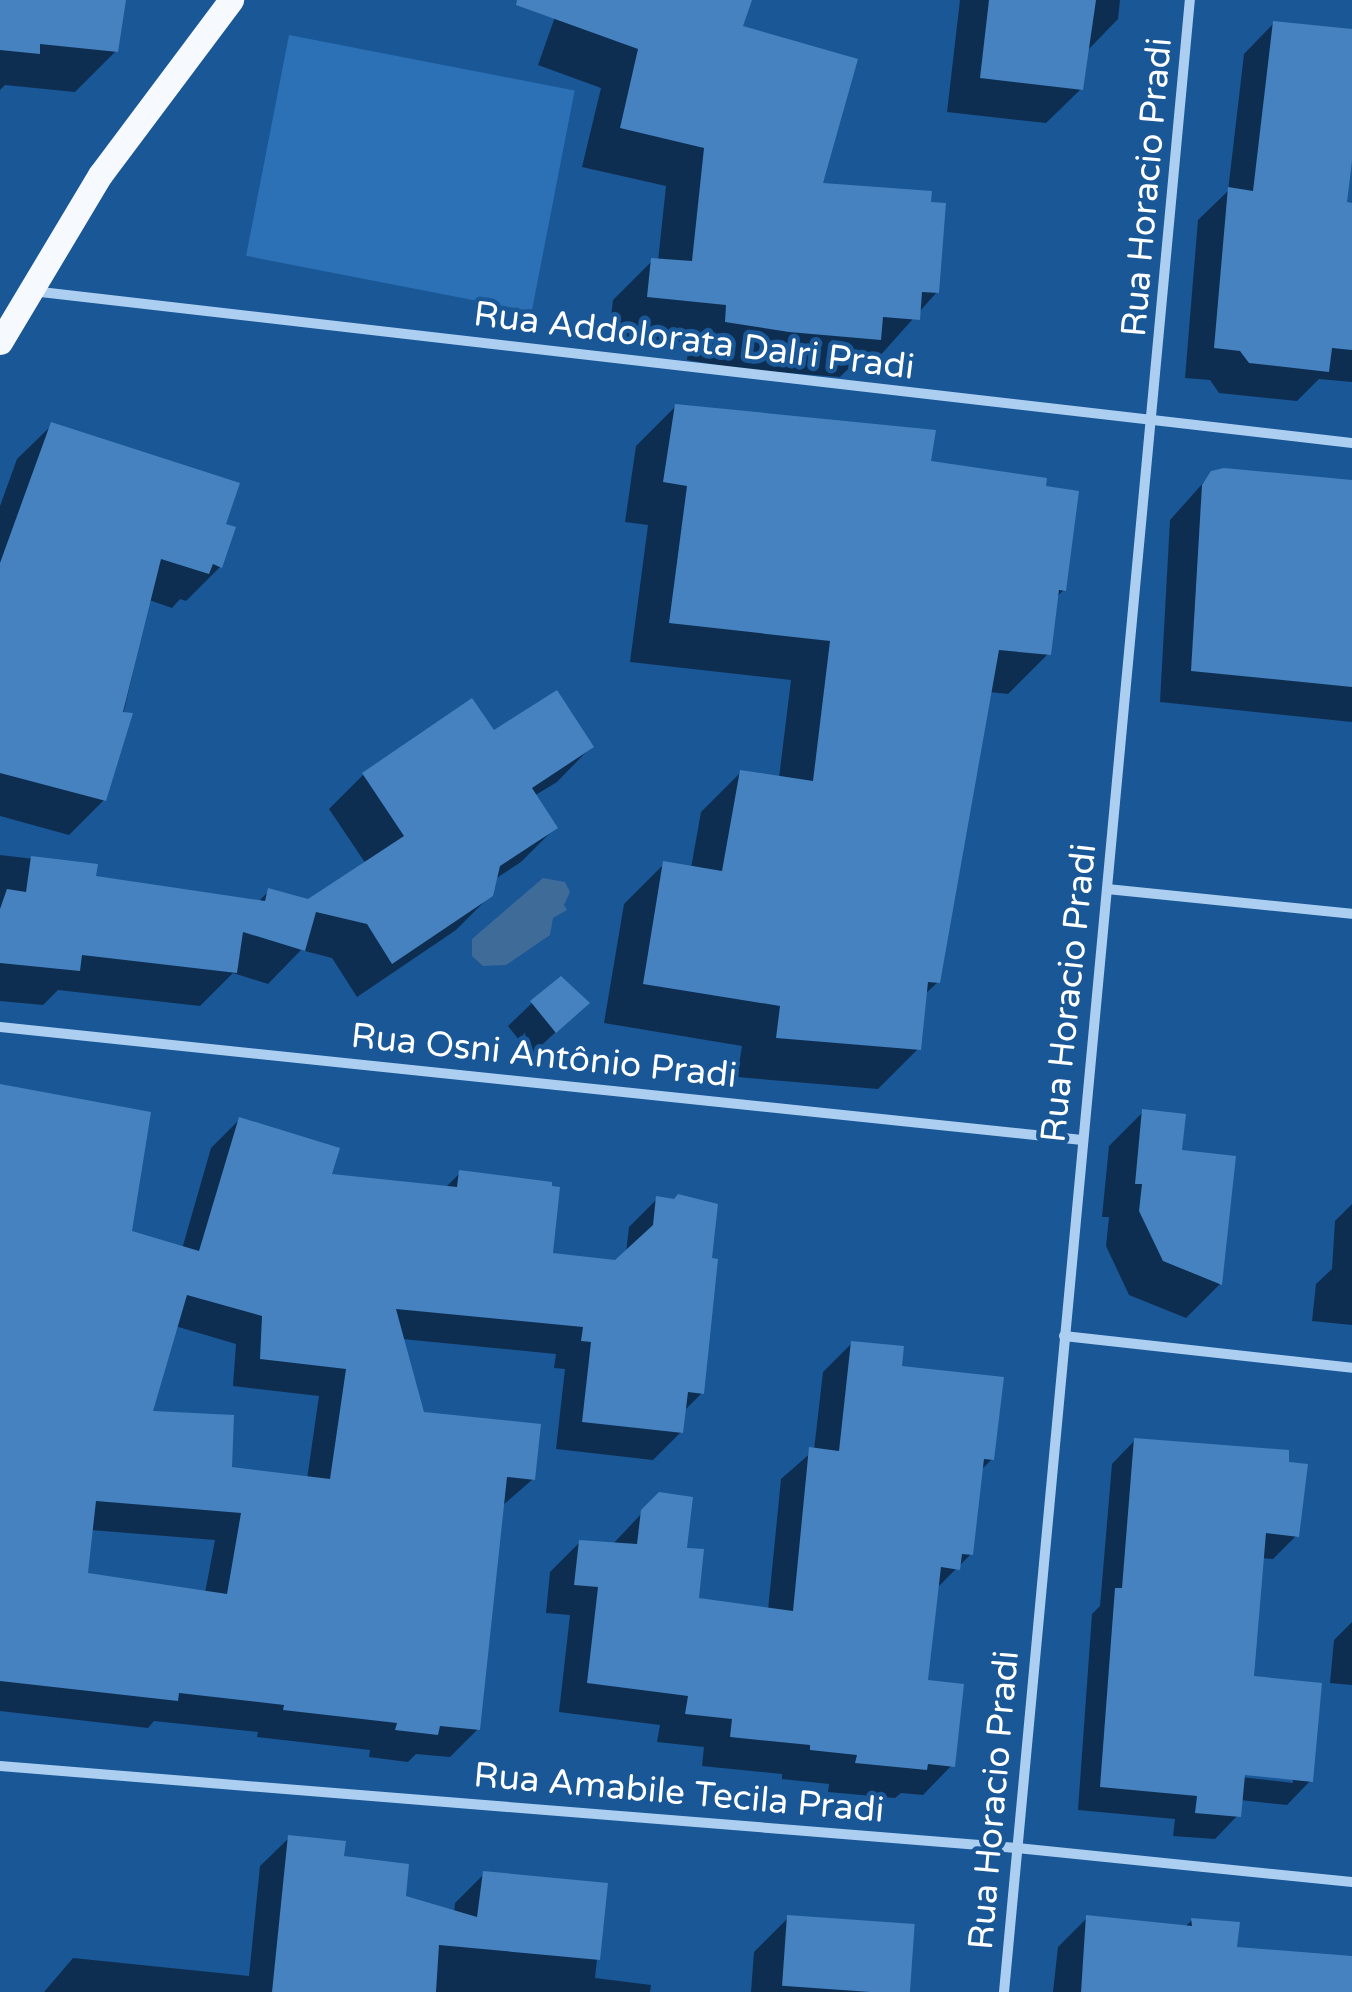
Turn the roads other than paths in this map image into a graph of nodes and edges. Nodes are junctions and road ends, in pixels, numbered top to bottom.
1 (231, 0) edge
2 (1190, 0) edge
3 (29, 291) junction
4 (0, 342) edge
5 (1154, 422) junction
6 (1352, 443) edge
7 (1107, 889) junction
8 (1352, 914) edge
9 (0, 1027) edge
10 (1082, 1140) junction
11 (1064, 1336) junction
12 (1352, 1368) edge
13 (0, 1766) edge
14 (1016, 1848) junction
15 (1352, 1882) edge
16 (1004, 1992) edge

1 - 3 main road
2 - 5 street, Rua Horacio Pradi
3 - 4 main road
3 - 5 street, Rua Addolorata Dalri Pradi
5 - 6 street, Rua Addolorata Dalri Pradi
5 - 7 street, Rua Horacio Pradi
7 - 8 street
7 - 10 street, Rua Horacio Pradi
9 - 10 street, Rua Osni Antônio Pradi
10 - 11 street, Rua Horacio Pradi
11 - 12 street
11 - 14 street, Rua Horacio Pradi
13 - 14 street, Rua Amabile Tecila Pradi
14 - 15 street, Rua Amabile Tecila Pradi
14 - 16 street, Rua Horacio Pradi

